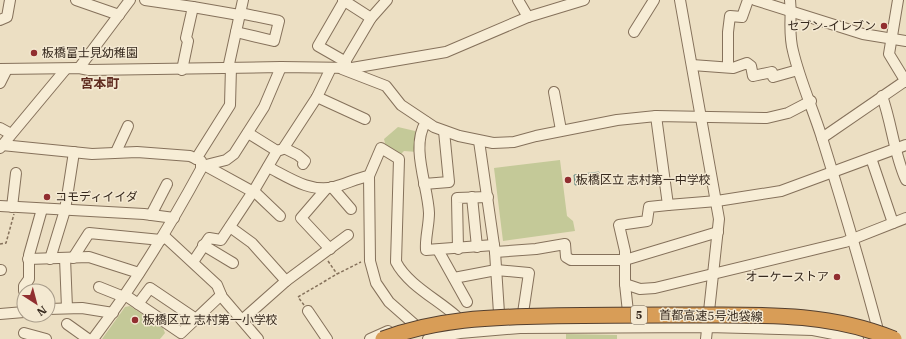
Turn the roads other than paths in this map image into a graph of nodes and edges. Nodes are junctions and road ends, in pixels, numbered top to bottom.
1 (10, 0) edge
2 (76, 0) edge
3 (130, 0) edge
4 (145, 0) edge
5 (243, 0) edge
6 (344, 0) edge
7 (387, 0) edge
8 (518, 0) edge
9 (584, 0) edge
10 (654, 0) edge
11 (680, 0) edge
12 (748, 0) edge
13 (755, 0) edge
14 (790, 0) edge
15 (898, 0) edge
16 (193, 7) junction
17 (791, 12) junction
18 (239, 14) junction
19 (119, 15) junction
20 (528, 17) junction
21 (371, 18) junction
22 (0, 20) edge
23 (236, 32) junction
24 (634, 32) dead end
25 (892, 39) junction
26 (906, 41) edge
27 (692, 65) junction
28 (340, 66) junction
29 (231, 67) junction
30 (281, 67) junction
31 (79, 68) junction
32 (728, 68) junction
33 (4, 69) edge
34 (65, 70) junction
35 (182, 70) junction
36 (798, 70) junction
37 (906, 82) edge
38 (0, 83) edge
39 (554, 92) dead end
40 (882, 96) junction
41 (317, 97) junction
42 (811, 101) junction
43 (656, 116) junction
44 (702, 116) junction
45 (365, 119) dead end
46 (426, 122) junction
47 (128, 126) dead end
48 (0, 128) edge
49 (561, 130) junction
50 (444, 131) junction
51 (248, 133) junction
52 (11, 134) junction
53 (822, 138) junction
54 (479, 141) junction
55 (901, 146) edge
56 (1, 147) edge
57 (280, 150) junction
58 (74, 152) junction
59 (116, 152) junction
60 (871, 158) junction
61 (201, 164) junction
62 (303, 164) dead end
63 (268, 167) junction
64 (16, 173) dead end
65 (833, 173) junction
66 (369, 176) junction
67 (906, 180) edge
68 (167, 184) dead end
69 (424, 184) junction
70 (329, 188) junction
71 (252, 193) junction
72 (488, 196) junction
73 (472, 197) junction
74 (717, 201) junction
75 (668, 205) junction
76 (0, 206) edge
77 (14, 207) junction
78 (42, 209) junction
79 (351, 209) dead end
80 (65, 210) junction
81 (151, 215) junction
82 (280, 216) dead end
83 (174, 218) junction
84 (906, 218) edge
85 (893, 223) junction
86 (230, 227) junction
87 (718, 232) junction
88 (348, 235) dead end
89 (163, 238) junction
90 (854, 239) junction
91 (203, 244) junction
92 (477, 246) junction
93 (495, 248) junction
94 (458, 249) junction
95 (438, 250) junction
96 (327, 252) junction
97 (69, 258) junction
98 (28, 259) junction
99 (50, 259) junction
100 (625, 260) junction
101 (193, 262) junction
102 (233, 263) dead end
103 (496, 270) junction
104 (139, 273) junction
105 (713, 274) junction
106 (454, 278) junction
107 (286, 281) junction
108 (26, 283) edge
109 (625, 284) junction
110 (99, 287) dead end
111 (221, 295) junction
112 (125, 296) junction
113 (467, 302) dead end
114 (138, 304) junction
115 (67, 308) junction
116 (56, 309) edge
117 (308, 311) road end
118 (628, 312) junction
119 (710, 312) junction
120 (16, 313) edge
121 (113, 313) junction
122 (499, 313) junction
123 (523, 313) junction
124 (0, 314) edge
125 (456, 316) junction
126 (196, 319) junction
127 (242, 320) junction
128 (67, 324) dead end
129 (414, 324) junction
130 (708, 327) junction
131 (537, 328) junction
132 (878, 330) junction
133 (24, 333) dead end
134 (562, 334) edge
135 (483, 335) edge
136 (256, 338) edge
137 (46, 339) edge
138 (88, 339) edge
139 (93, 339) edge
140 (327, 339) edge
141 (370, 339) edge
142 (383, 339) edge
143 (415, 339) edge
144 (428, 339) edge
145 (536, 339) edge
146 (706, 339) edge
147 (858, 339) edge
148 (865, 339) edge
149 (894, 339) edge
150 (900, 339) edge

1 - 22 street
2 - 19 street
3 - 19 street
4 - 16 street
5 - 18 street
6 - 21 street
6 - 28 street
7 - 21 street
8 - 20 street
9 - 20 street
10 - 24 street
11 - 27 street
12 - 32 street
13 - 17 street
14 - 17 street
15 - 25 street
16 - 18 street
16 - 35 street
17 - 25 street
17 - 36 street
18 - 23 street
18 - 23 street
19 - 31 street
20 - 28 street
21 - 28 street
23 - 29 street
25 - 26 street
25 - 37 street
27 - 32 street
27 - 44 street
28 - 30 street
28 - 41 street
28 - 46 street
29 - 30 street
29 - 35 street
29 - 61 street
30 - 51 street
31 - 34 street
31 - 35 street
32 - 36 street
33 - 34 street
33 - 38 street
34 - 52 street
36 - 42 street
37 - 40 street
39 - 49 street
40 - 53 street
40 - 55 street
41 - 45 street
41 - 57 street
42 - 44 street
42 - 53 street
43 - 44 street
43 - 49 street
43 - 75 street
44 - 74 street
46 - 50 street
46 - 69 street
47 - 59 street
48 - 52 street
49 - 54 street
50 - 54 street
50 - 69 street
51 - 57 street
51 - 61 street
52 - 56 street
53 - 65 street
54 - 72 street
55 - 60 street
55 - 67 street
56 - 58 street
57 - 62 street
57 - 63 street
58 - 59 street
58 - 80 street
59 - 61 street
60 - 65 street
60 - 85 street
61 - 71 street
61 - 83 street
63 - 70 street
63 - 71 street
64 - 77 street
65 - 74 street
65 - 90 street
66 - 70 street
66 - 125 street
66 - 129 street
68 - 81 street
69 - 95 street
70 - 79 street
70 - 96 street
71 - 82 street
71 - 86 street
72 - 73 street
72 - 93 street
73 - 92 street
73 - 94 street
74 - 75 street
74 - 87 street
75 - 100 street
76 - 77 street
77 - 78 street
78 - 80 street
78 - 98 street
80 - 81 street
80 - 99 street
81 - 83 street
83 - 89 street
84 - 85 street
85 - 90 street
86 - 91 street
86 - 107 street
87 - 100 street
87 - 105 street
88 - 96 street
89 - 97 street
89 - 101 street
89 - 104 street
90 - 105 street
90 - 132 street
91 - 101 street
91 - 102 street
92 - 93 street
92 - 94 street
93 - 100 street
93 - 103 street
94 - 95 street
95 - 106 street
96 - 107 street
97 - 99 street
97 - 104 street
97 - 115 street
98 - 99 street
98 - 108 street
100 - 109 street
101 - 111 street
103 - 106 street
103 - 122 street
103 - 123 street
104 - 112 street
105 - 109 street
105 - 119 street
106 - 113 street
107 - 127 street
109 - 118 street
110 - 112 street
111 - 126 street
111 - 127 street
112 - 114 street
112 - 121 street
114 - 126 street
114 - 126 street
115 - 116 street
115 - 121 street
117 - 140 street
118 - 119 street
118 - 123 street
119 - 130 street
119 - 132 street
120 - 124 street
121 - 139 street
122 - 123 street
122 - 125 street
125 - 129 street
127 - 136 street
128 - 138 street
129 - 141 street
130 - 134 street
130 - 146 street
130 - 147 street
131 - 134 street
131 - 135 street
131 - 145 street
132 - 150 street
133 - 137 street
135 - 144 street
142 - 149 highway, 首都高速5号池袋線 / 5, bridge
143 - 148 highway, 首都高速5号池袋線 / 5

